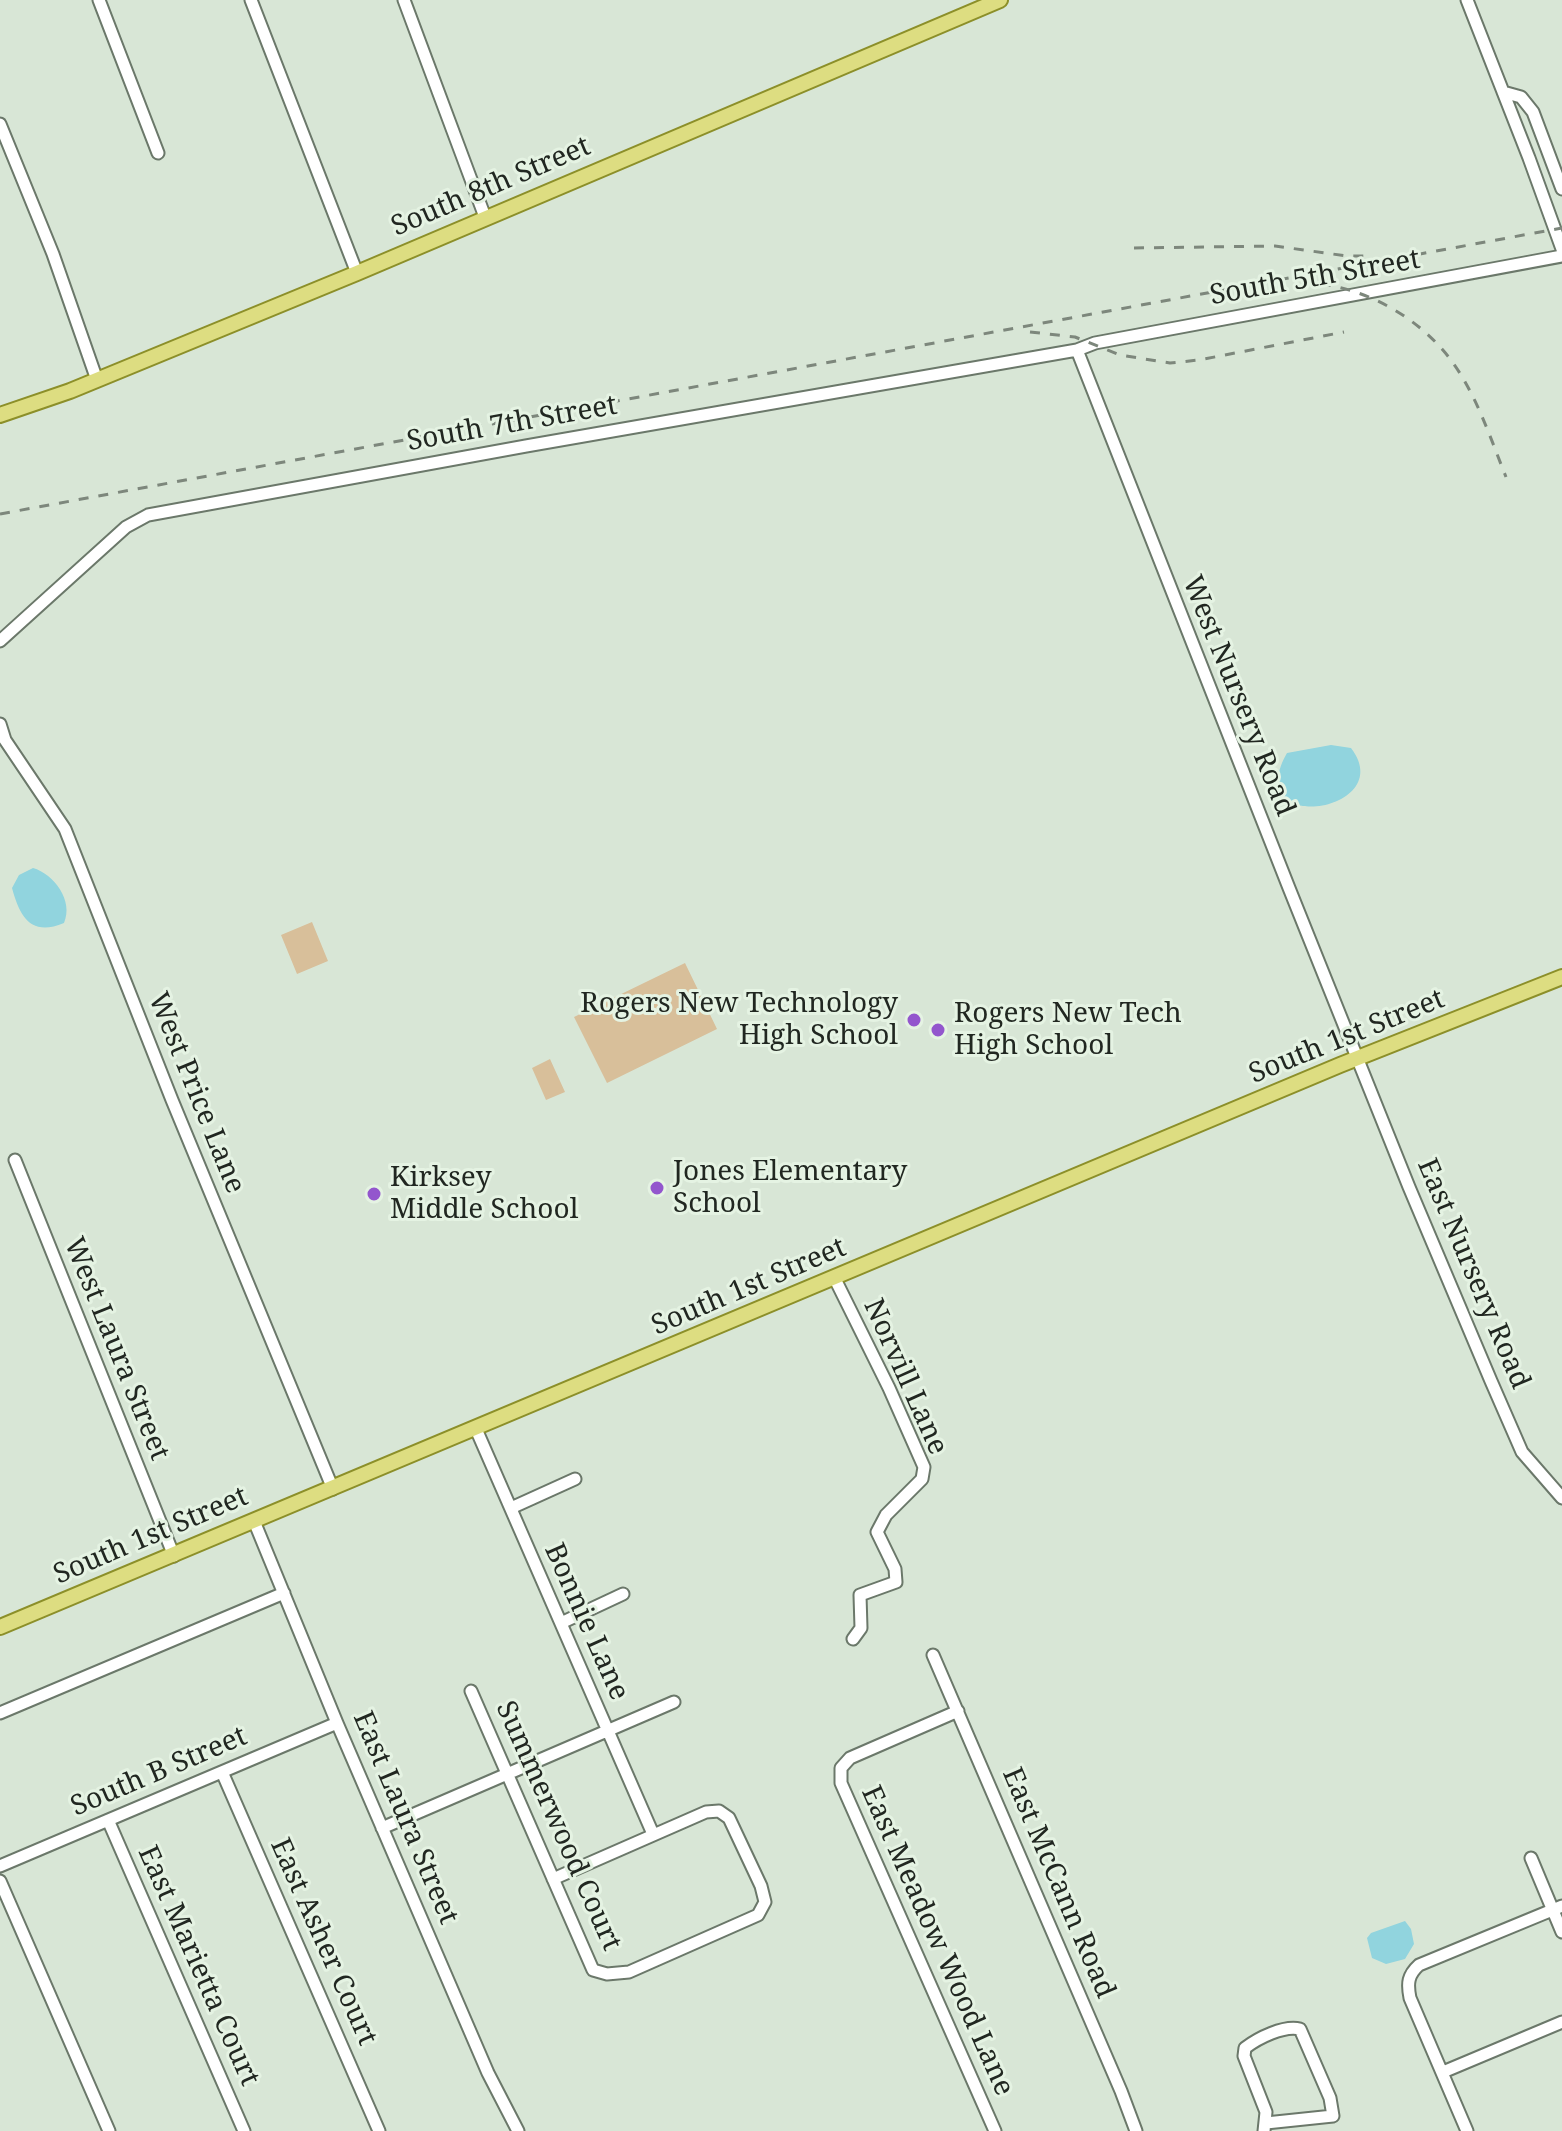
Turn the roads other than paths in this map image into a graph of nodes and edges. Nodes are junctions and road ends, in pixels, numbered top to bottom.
1 (99, 0) edge
2 (251, 0) edge
3 (404, 0) edge
4 (1000, 0) edge
5 (1467, 0) edge
6 (1503, 92) junction
7 (0, 124) edge
8 (158, 153) dead end
9 (1562, 189) edge
10 (485, 217) junction
11 (1562, 249) edge
12 (1562, 256) edge
13 (357, 273) junction
14 (1077, 350) junction
15 (97, 380) junction
16 (0, 415) edge
17 (0, 641) edge
18 (0, 724) edge
19 (1562, 977) edge
20 (1359, 1058) junction
21 (15, 1160) dead end
22 (835, 1279) junction
23 (476, 1429) junction
24 (575, 1479) dead end
25 (333, 1489) junction
26 (1562, 1498) edge
27 (511, 1508) junction
28 (254, 1521) junction
29 (174, 1556) junction
30 (284, 1593) junction
31 (623, 1594) dead end
32 (561, 1623) junction
33 (0, 1627) edge
34 (853, 1639) dead end
35 (933, 1655) dead end
36 (471, 1691) dead end
37 (674, 1702) dead end
38 (958, 1711) junction
39 (0, 1713) edge
40 (337, 1723) junction
41 (607, 1730) junction
42 (222, 1772) junction
43 (507, 1774) junction
44 (108, 1820) junction
45 (382, 1828) junction
46 (653, 1834) junction
47 (1531, 1858) dead end
48 (0, 1866) edge
49 (553, 1879) junction
50 (0, 1881) edge
51 (1558, 1908) edge
52 (1562, 1932) edge
53 (1562, 2022) edge
54 (1443, 2072) junction
55 (1265, 2127) edge
56 (109, 2131) edge
57 (244, 2131) edge
58 (379, 2131) edge
59 (518, 2131) edge
60 (995, 2131) edge
61 (1136, 2131) edge
62 (1467, 2131) edge

1 - 8 street
2 - 13 street
3 - 10 street
4 - 10 main road, South 8th Street
5 - 6 street
6 - 9 street
6 - 11 street
7 - 15 street
10 - 13 main road, South 8th Street
12 - 14 street, South 5th Street
13 - 15 main road, South 8th Street
14 - 17 street, South 7th Street
14 - 20 street, West Nursery Road
15 - 16 main road, South 8th Street
18 - 25 street, West Price Lane
19 - 20 main road, South 1st Street
20 - 22 main road, South 1st Street
20 - 26 street, East Nursery Road
21 - 29 street, West Laura Street
22 - 23 main road, South 1st Street
22 - 34 street, Norvill Lane
23 - 25 main road, South 1st Street
23 - 27 street, Bonnie Lane
24 - 27 street
25 - 28 main road, South 1st Street
27 - 32 street, Bonnie Lane
28 - 29 main road, South 1st Street
28 - 30 street, East Laura Street
29 - 33 main road, South 1st Street
30 - 39 street
30 - 40 street, East Laura Street
31 - 32 street
32 - 41 street, Bonnie Lane
35 - 38 street, East McCann Road
36 - 43 street, Summerwood Court
37 - 41 street
38 - 60 street, East Meadow Wood Lane
38 - 61 street, East McCann Road
40 - 42 street, South B Street
40 - 45 street, East Laura Street
41 - 43 street
41 - 46 street, Bonnie Lane
42 - 44 street, South B Street
42 - 58 street, East Asher Court
43 - 45 street
43 - 49 street, Summerwood Court
44 - 48 street, South B Street
44 - 57 street, East Marietta Court
45 - 59 street, East Laura Street
46 - 49 street
46 - 49 street, Summerwood Court
47 - 51 street
50 - 56 street
51 - 52 street
51 - 54 street
53 - 54 street
54 - 62 street
55 - 55 street

